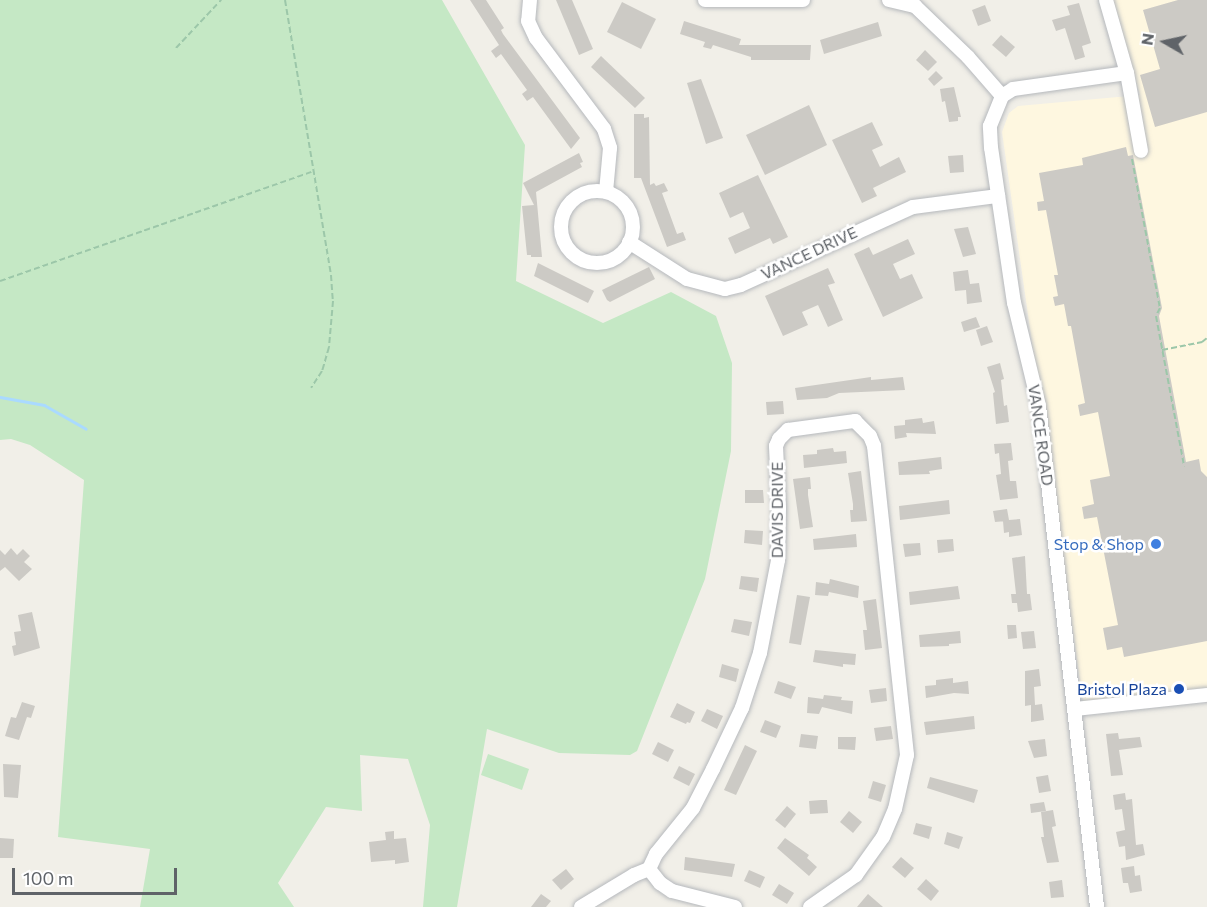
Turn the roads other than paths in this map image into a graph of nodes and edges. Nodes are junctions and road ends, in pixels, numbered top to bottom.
1 (530, 0) edge
2 (705, 0) edge
3 (803, 0) edge
4 (889, 0) edge
5 (1106, 0) edge
6 (1127, 73) junction
7 (1002, 96) junction
8 (1136, 153) road end
9 (606, 192) junction
10 (998, 196) junction
11 (629, 242) junction
12 (1207, 695) edge
13 (1075, 709) junction
14 (650, 870) junction
15 (581, 907) edge
16 (735, 907) edge
17 (810, 907) edge
18 (1097, 907) edge

1 - 9 street
2 - 3 street
4 - 7 street
5 - 6 street
6 - 7 street
6 - 8 street
7 - 10 street, VANCE ROAD
9 - 11 street
9 - 11 street
10 - 11 street, VANCE DRIVE
10 - 13 street, VANCE ROAD
12 - 13 street
13 - 18 street, VANCE ROAD
14 - 15 street
14 - 16 street
14 - 17 street, DAVIS DRIVE

